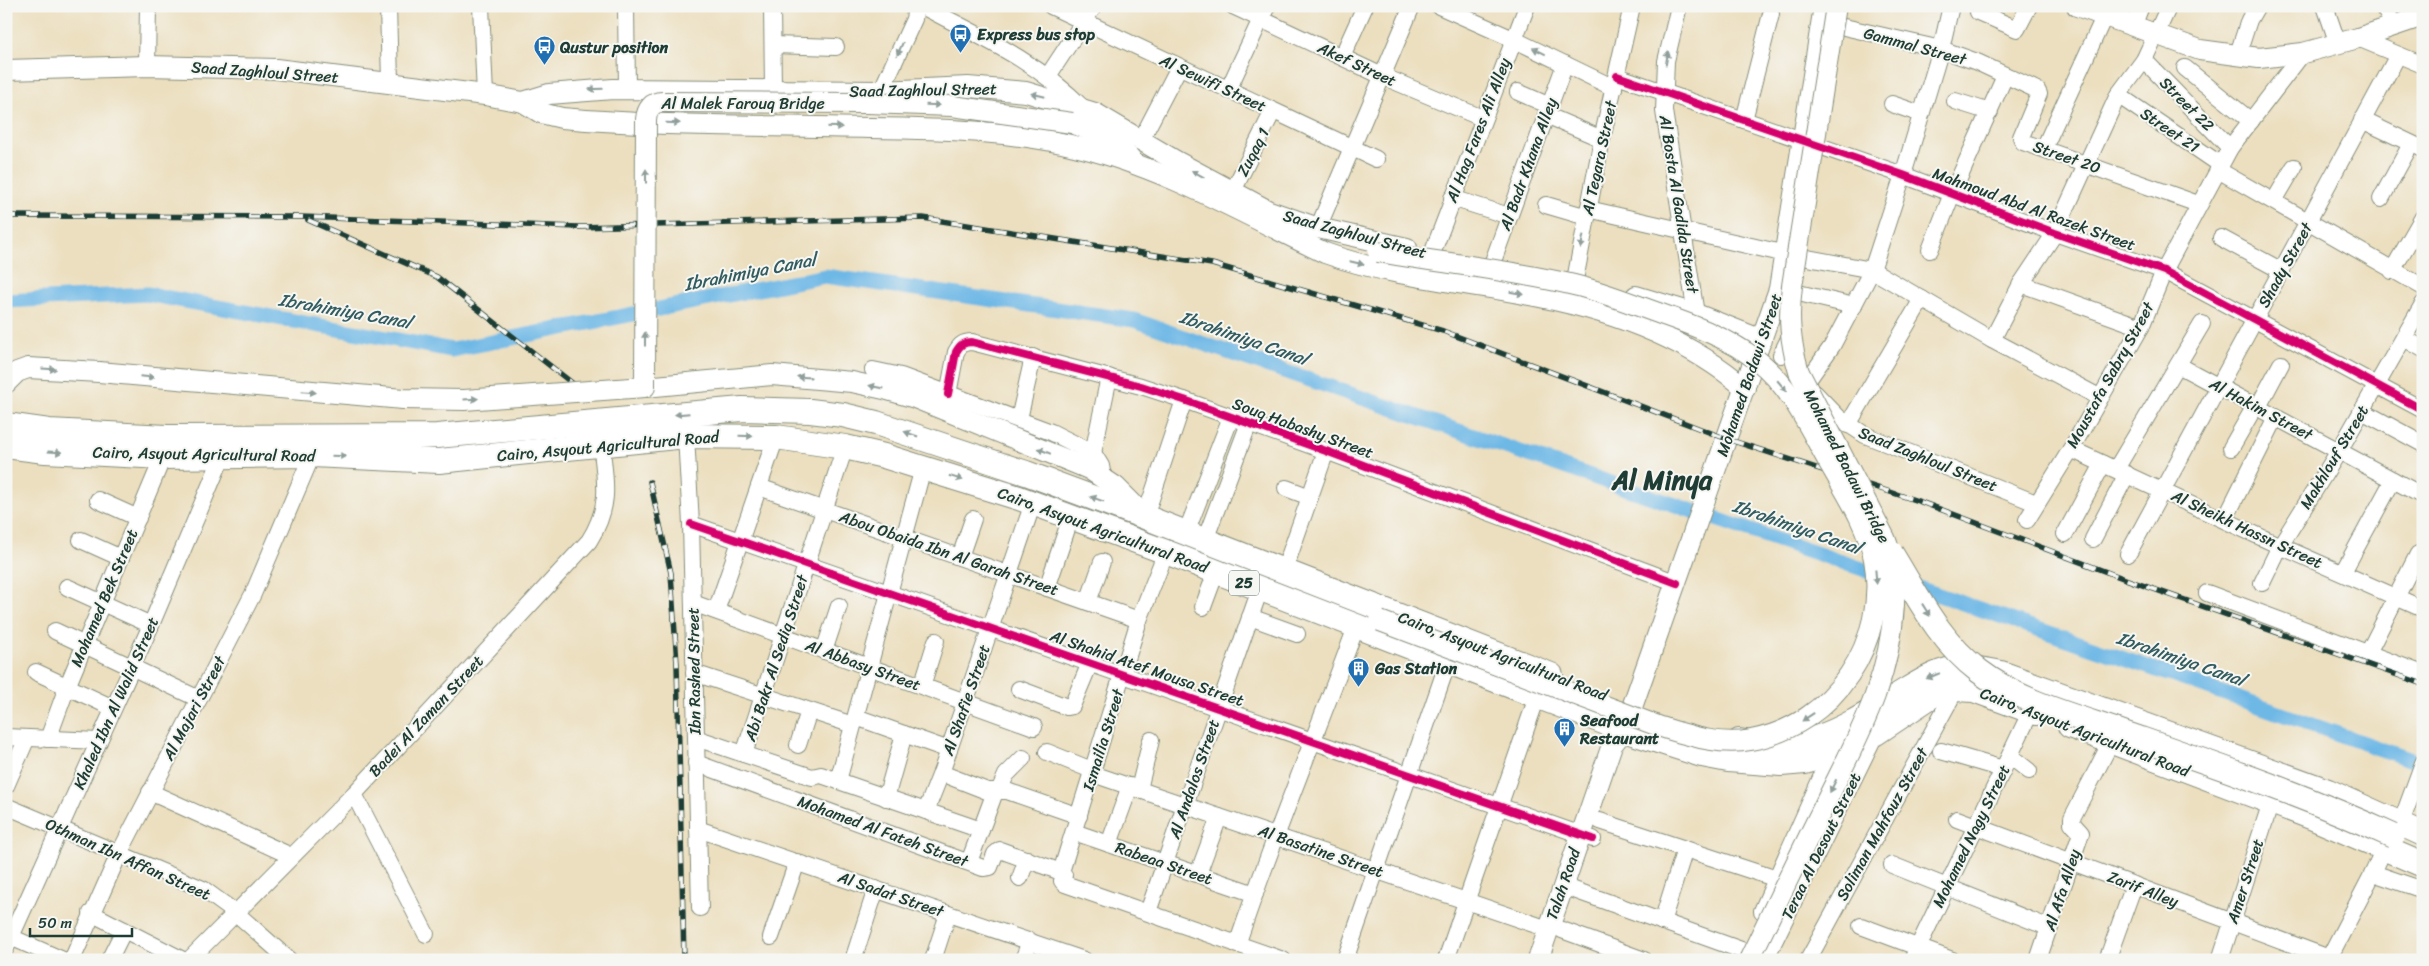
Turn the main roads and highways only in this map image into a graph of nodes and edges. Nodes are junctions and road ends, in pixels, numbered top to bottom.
1 (1836, 6) edge
2 (2077, 6) edge
3 (1823, 14) edge
4 (2423, 16) edge
5 (2119, 18) edge
6 (6, 70) edge
7 (523, 102) junction
8 (1078, 116) junction
9 (1096, 132) junction
10 (1079, 147) junction
11 (1134, 163) junction
12 (1273, 227) junction
13 (1762, 340) junction
14 (6, 382) edge
15 (645, 387) junction
16 (1745, 388) junction
17 (6, 425) edge
18 (437, 436) junction
19 (6, 446) edge
20 (439, 461) junction
21 (1026, 473) junction
22 (1026, 500) junction
23 (1145, 517) junction
24 (1891, 553) junction
25 (1632, 707) junction
26 (1624, 730) junction
27 (1756, 754) junction
28 (2397, 827) junction
29 (2423, 834) edge
30 (2423, 849) edge
31 (2423, 865) edge
32 (1555, 929) junction
33 (1758, 957) edge
34 (1538, 960) edge
35 (1552, 960) edge

1 - 24 main road, Mohamed Badawi Bridge, bridge
2 - 5 main road
3 - 13 main road, Mohamed Badawi Street
4 - 5 main road
6 - 7 main road, Saad Zaghloul Street
8 -> 7 main road, Saad Zaghloul Street
7 -> 10 main road, Saad Zaghloul Street
8 - 9 main road, Al Malek Farouq Bridge
13 -> 8 main road, Saad Zaghloul Street
15 -> 8 main road, Al Malek Farouq Bridge, bridge
9 - 10 main road
9 - 11 main road, Al Malek Farouq Bridge
10 - 11 main road, Saad Zaghloul Street
11 - 12 main road, Saad Zaghloul Street
12 -> 16 main road, Saad Zaghloul Street
12 -> 23 main road, Cairo, Asyout Agricultural Road, bridge
13 - 16 main road, Mohamed Badawi Street
14 -> 15 main road, Cairo, Asyout Agricultural Road, bridge
23 -> 15 main road, Cairo, Asyout Agricultural Road
16 - 25 main road, Mohamed Badawi Street
17 - 18 highway, Cairo, Asyout Agricultural Road / 25
18 - 20 highway
21 -> 18 highway, Cairo, Asyout Agricultural Road / 25
19 -> 20 highway, Cairo, Asyout Agricultural Road / 25
20 -> 22 highway, Cairo, Asyout Agricultural Road / 25
21 - 22 highway
23 -> 21 highway, Cairo, Asyout Agricultural Road / 25
22 - 26 highway, Cairo, Asyout Agricultural Road / 25
23 - 25 highway, Cairo, Asyout Agricultural Road / 25
24 -> 28 highway, bridge
24 -> 33 main road, Mohamed Badawi Bridge, bridge
25 - 26 main road, Mohamed Badawi Street
25 - 27 highway, Cairo, Asyout Agricultural Road / 25
26 - 27 highway, Cairo, Asyout Agricultural Road / 25
26 - 32 main road, Talah Road
27 - 28 highway, Cairo, Asyout Agricultural Road / 25
28 -> 27 highway, Cairo, Asyout Agricultural Road / 25
28 - 29 highway, Cairo, Asyout Agricultural Road / 25
28 - 30 highway
28 - 31 highway, Cairo, Asyout Agricultural Road / 25
32 - 34 main road, Talah Road
32 - 35 main road, Talah Road

